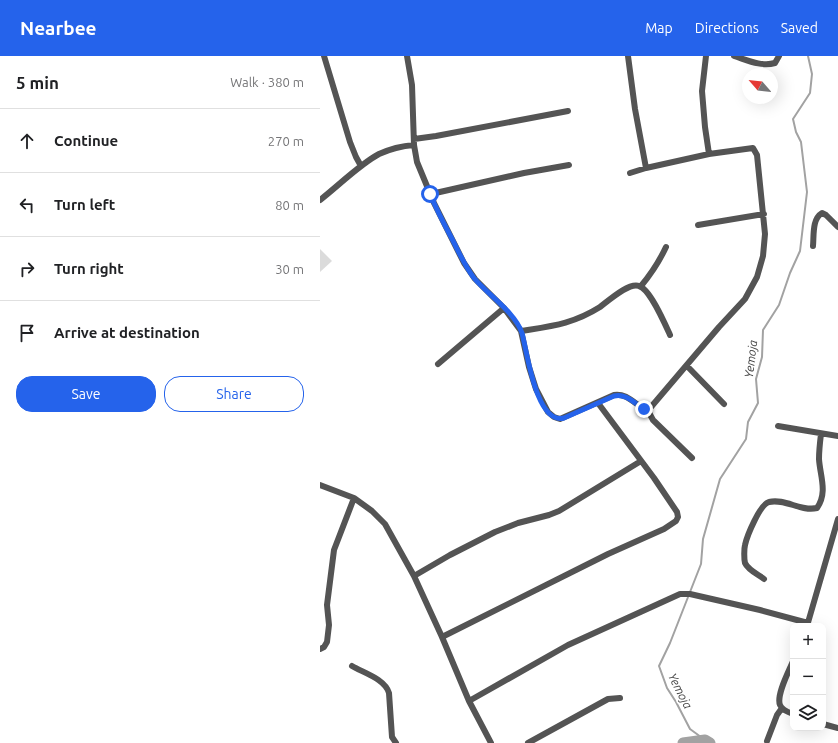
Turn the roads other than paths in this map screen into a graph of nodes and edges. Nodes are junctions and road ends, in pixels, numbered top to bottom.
1 (324, 56) edge
2 (407, 56) edge
3 (628, 56) edge
4 (706, 56) edge
5 (734, 56) edge
6 (779, 56) edge
7 (568, 111) dead end
8 (414, 142) junction
9 (709, 154) junction
10 (569, 165) dead end
11 (361, 166) junction
12 (646, 168) junction
13 (630, 173) dead end
14 (430, 194) junction
15 (320, 200) edge
16 (764, 214) junction
17 (698, 225) dead end
18 (838, 227) edge
19 (813, 246) dead end
20 (666, 247) dead end
21 (641, 286) junction
22 (504, 308) junction
23 (521, 331) junction
24 (670, 335) dead end
25 (438, 364) dead end
26 (687, 366) junction
27 (598, 403) junction
28 (724, 404) dead end
29 (647, 409) junction
30 (778, 426) dead end
31 (821, 434) junction
32 (838, 436) edge
33 (692, 458) dead end
34 (641, 461) junction
35 (320, 485) edge
36 (354, 498) junction
37 (838, 519) edge
38 (835, 542) edge
39 (414, 576) junction
40 (764, 579) dead end
41 (802, 623) edge
42 (809, 623) edge
43 (442, 637) junction
44 (320, 649) edge
45 (352, 666) dead end
46 (790, 669) edge
47 (620, 698) dead end
48 (469, 701) junction
49 (781, 707) junction
50 (790, 712) edge
51 (826, 725) edge
52 (838, 728) edge
53 (767, 742) dead end
54 (396, 743) edge
55 (491, 743) edge
56 (528, 743) edge

1 - 11 street
2 - 8 street
3 - 12 street
4 - 9 street
5 - 6 street
7 - 8 street
8 - 11 street
8 - 14 street
9 - 12 street
9 - 16 street
10 - 14 street
11 - 15 street
12 - 13 street
14 - 22 street
16 - 17 street
16 - 26 street
18 - 19 street
20 - 21 street
21 - 23 street
21 - 24 street
22 - 23 street
22 - 25 street
23 - 27 street
26 - 28 street
26 - 29 street
27 - 29 street
27 - 34 street
29 - 33 street
30 - 31 street
31 - 32 street
31 - 40 street
34 - 39 street
34 - 43 street
35 - 36 street
36 - 39 street
36 - 44 street
37 - 38 street
38 - 42 street
39 - 43 street
41 - 48 street
43 - 48 street
45 - 54 street
46 - 49 street
47 - 56 street
48 - 55 street
49 - 50 street
49 - 53 street
51 - 52 street

